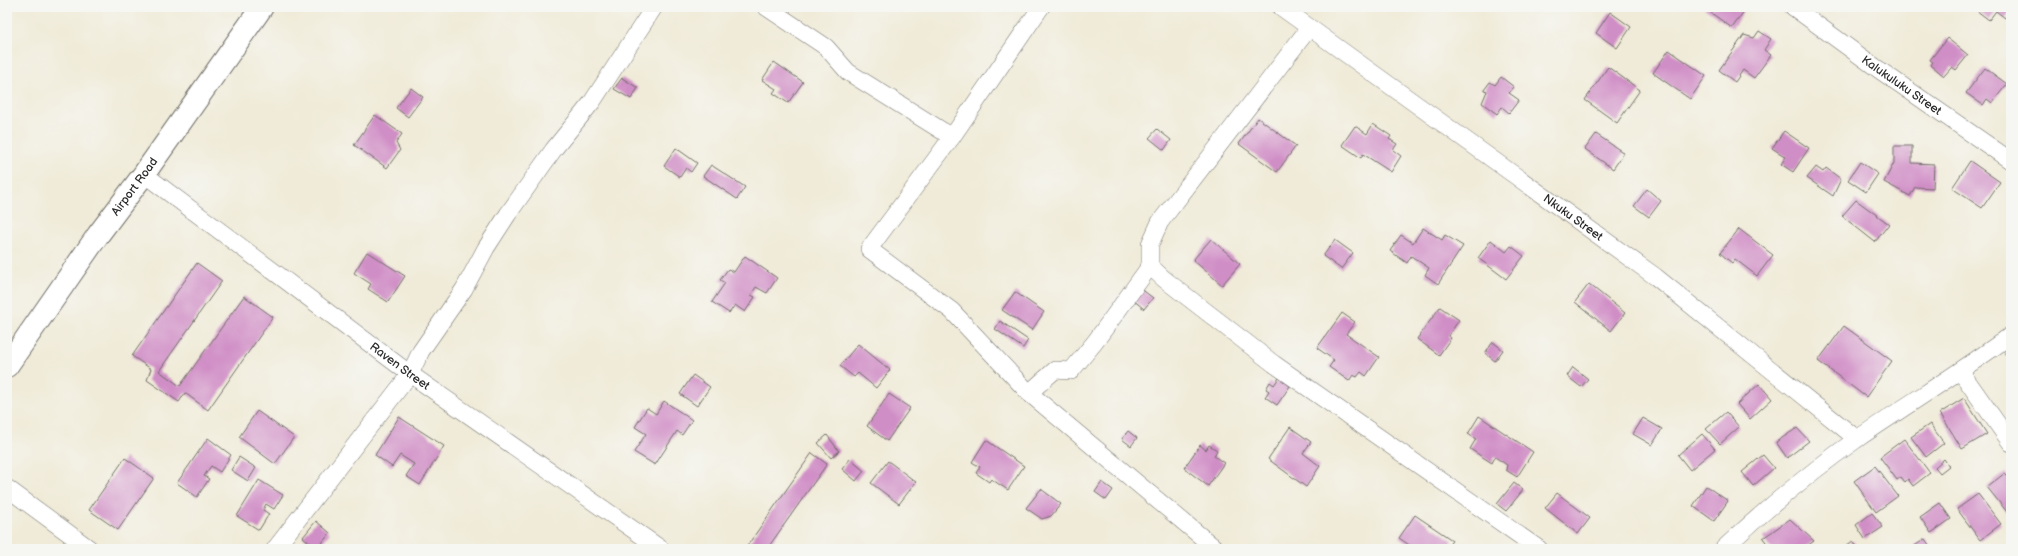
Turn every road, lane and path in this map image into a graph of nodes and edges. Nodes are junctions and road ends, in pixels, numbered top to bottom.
1 (262, 7) edge
2 (654, 7) edge
3 (766, 7) edge
4 (1041, 7) edge
5 (1281, 7) edge
6 (1794, 7) edge
7 (1309, 28) junction
8 (952, 137) junction
9 (2011, 161) edge
10 (144, 174) junction
11 (1150, 266) junction
12 (2011, 335) edge
13 (7, 366) edge
14 (1961, 372) junction
15 (410, 374) junction
16 (1029, 393) junction
17 (1857, 439) junction
18 (2011, 443) edge
19 (7, 488) edge
20 (90, 549) edge
21 (275, 549) edge
22 (661, 549) edge
23 (1216, 549) edge
24 (1540, 549) edge
25 (1723, 549) edge

1 - 10 street, Airport Road
2 - 15 street
3 - 8 street
4 - 8 street
5 - 7 street, Nkuku Street
6 - 9 street, Kalukuluku Street
7 - 11 street
7 - 17 street, Nkuku Street
8 - 16 street
10 - 13 street, Airport Road
10 - 15 street, Raven Street
11 - 16 street
11 - 24 street
12 - 14 street
14 - 17 street
14 - 18 street
15 - 21 street
15 - 22 street, Raven Street
16 - 23 street
17 - 25 street
19 - 20 street

